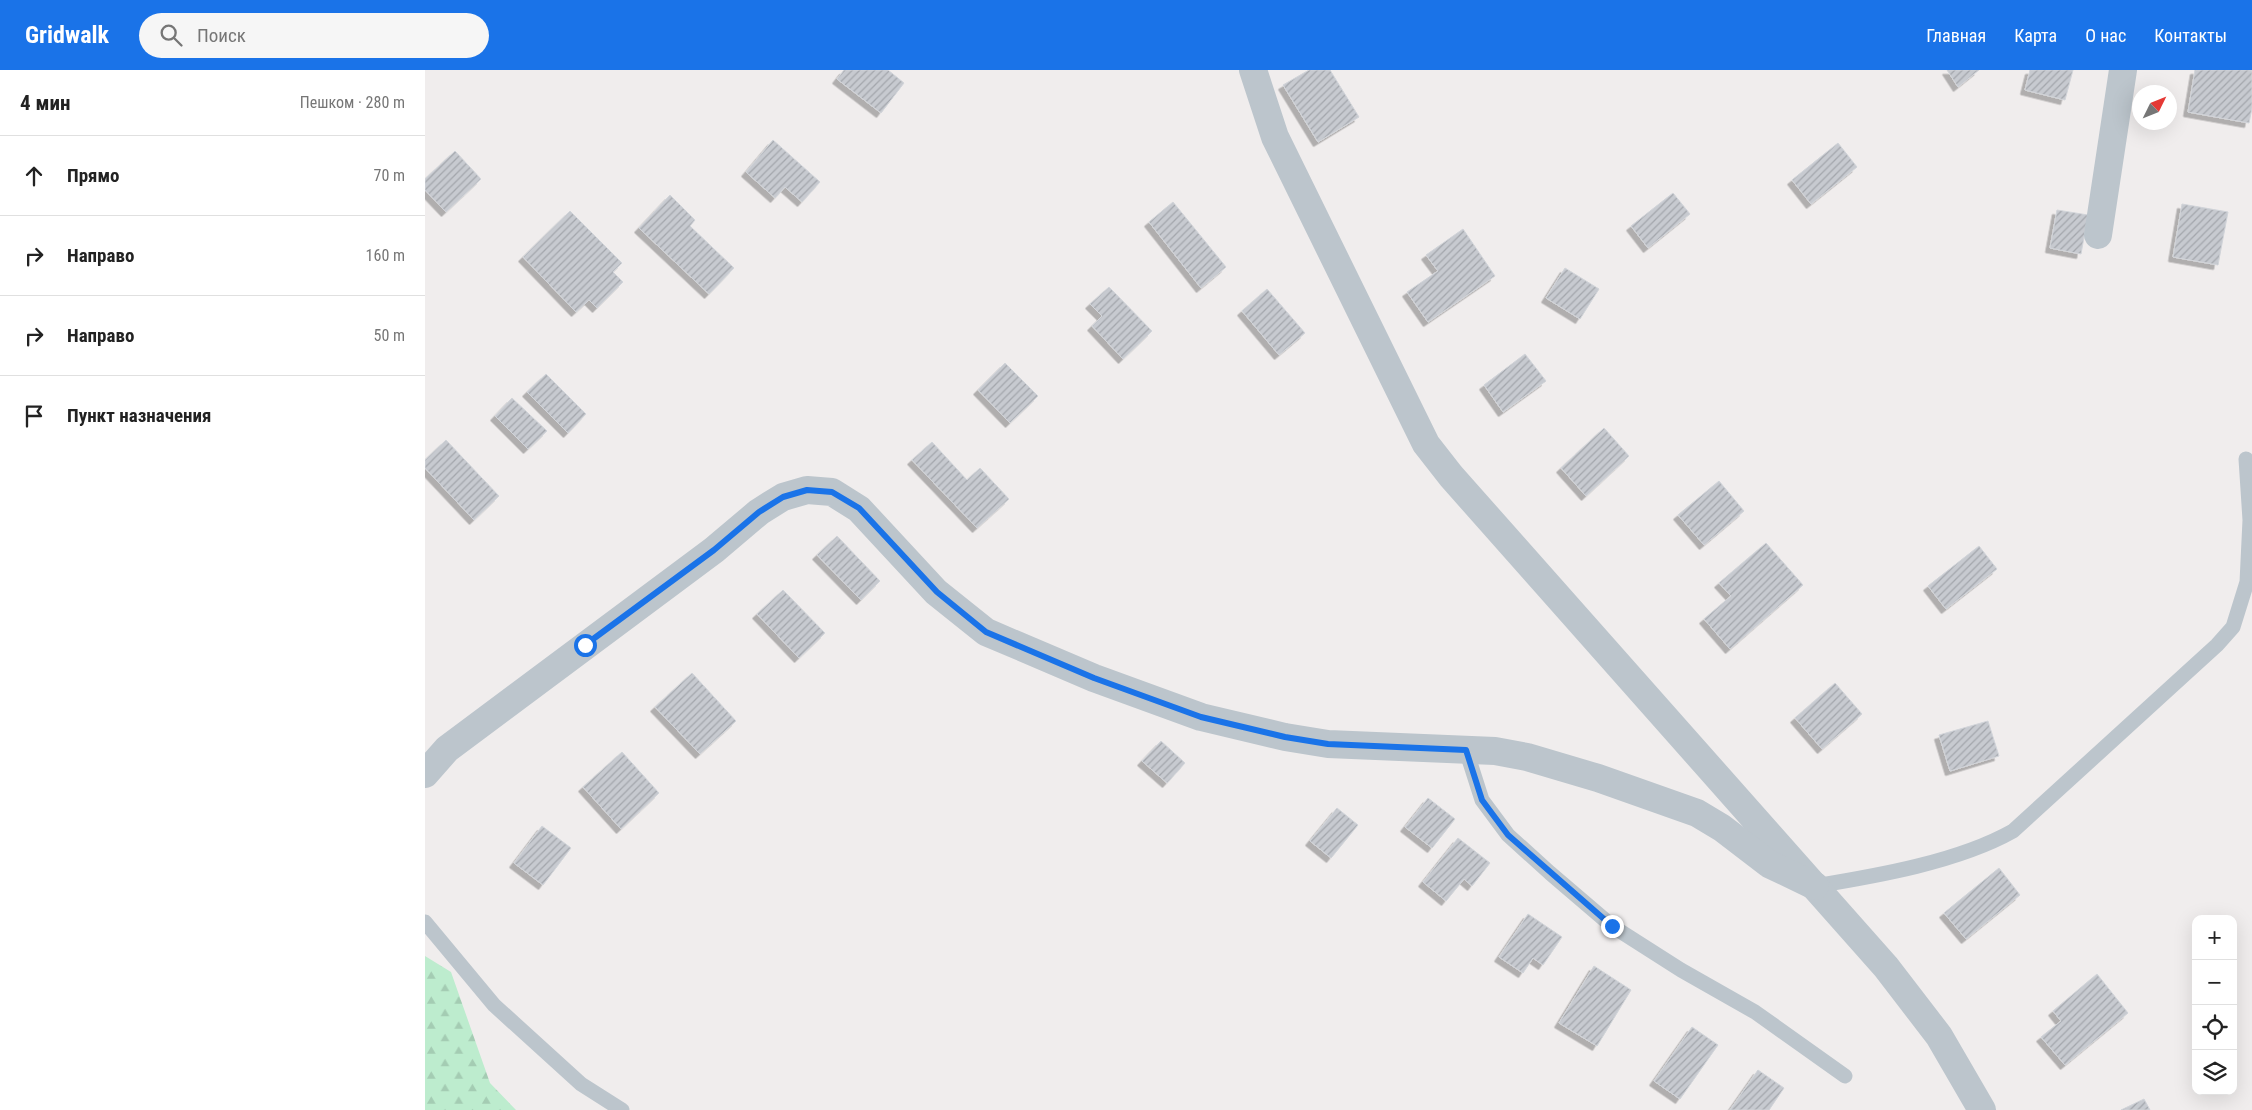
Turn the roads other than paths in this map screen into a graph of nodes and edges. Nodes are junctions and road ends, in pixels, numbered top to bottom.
1 (1253, 70) edge
2 (2123, 70) edge
3 (2098, 235) dead end
4 (2246, 459) dead end
5 (1466, 750) junction
6 (425, 774) edge
7 (1815, 886) junction
8 (425, 922) edge
9 (1845, 1076) dead end
10 (623, 1110) edge
11 (1982, 1110) edge

1 - 7 street
2 - 3 street
4 - 7 lane
5 - 6 street
5 - 7 street
5 - 9 lane
7 - 11 street
8 - 10 lane

